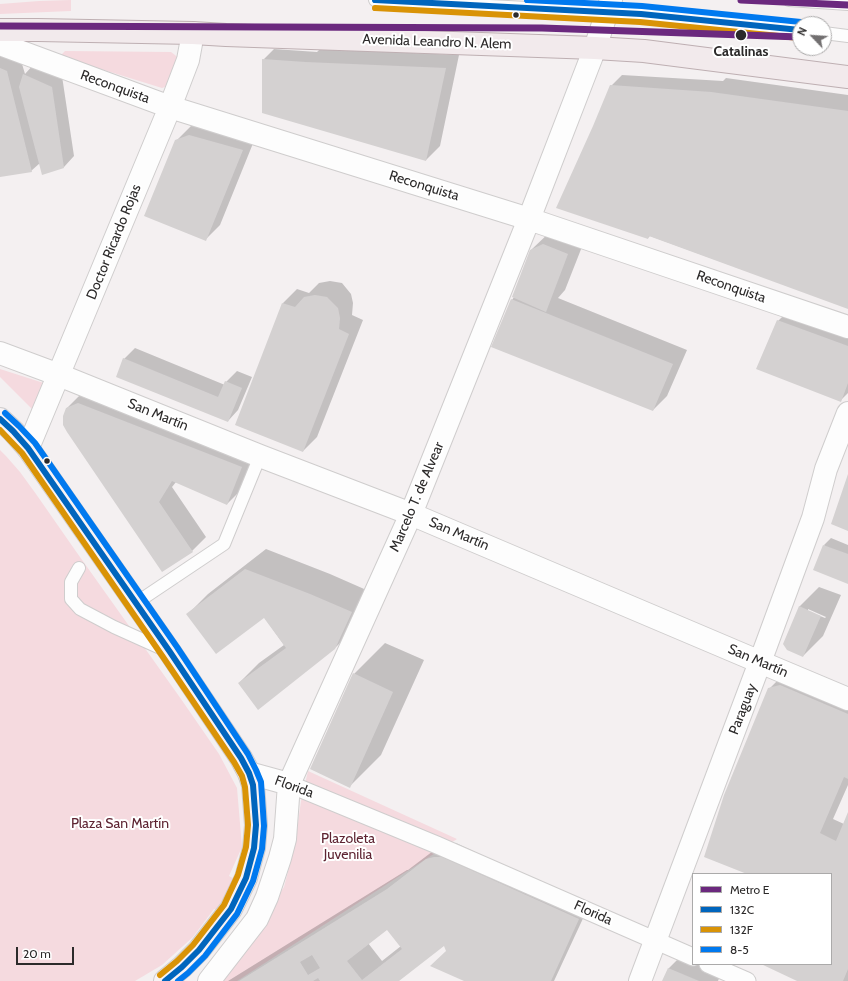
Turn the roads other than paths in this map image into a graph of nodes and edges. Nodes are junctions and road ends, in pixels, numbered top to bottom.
1 (375, 0) edge
2 (789, 0) edge
3 (848, 4) edge
4 (609, 6) edge
5 (792, 29) edge
6 (0, 30) edge
7 (193, 33) junction
8 (832, 34) edge
9 (848, 36) edge
10 (0, 44) edge
11 (595, 48) junction
12 (848, 77) edge
13 (170, 107) junction
14 (529, 218) junction
15 (848, 327) edge
16 (0, 353) edge
17 (59, 375) junction
18 (848, 413) edge
19 (0, 419) edge
20 (28, 448) junction
21 (260, 456) junction
22 (411, 514) junction
23 (79, 568) dead end
24 (136, 603) junction
25 (170, 652) junction
26 (760, 662) junction
27 (848, 699) edge
28 (249, 773) junction
29 (289, 784) junction
30 (655, 941) junction
31 (692, 957) edge
32 (710, 965) edge
33 (165, 981) edge
34 (209, 981) edge
35 (640, 981) edge
36 (747, 981) edge

1 - 4 lane
2 - 3 lane
4 - 5 lane
4 - 11 street, Marcelo T. de Alvear
6 - 7 main road, Avenida Leandro N. Alem
7 - 11 main road, Avenida Leandro N. Alem
7 - 13 street, Doctor Ricardo Rojas
8 - 9 lane
10 - 13 street, Reconquista
11 - 12 main road, Avenida Leandro N. Alem
11 - 14 street, Marcelo T. de Alvear
13 - 14 street, Reconquista
13 - 17 street, Doctor Ricardo Rojas
14 - 15 street, Reconquista
14 - 22 street, Marcelo T. de Alvear
16 - 17 street, San Martín
17 - 20 street, Doctor Ricardo Rojas
17 - 21 street, San Martín
18 - 26 street, Paraguay
19 - 20 main road
20 - 24 main road
21 - 22 street, San Martín
21 - 24 lane
22 - 26 street, San Martín
22 - 29 street, Marcelo T. de Alvear
23 - 25 lane
24 - 25 main road
25 - 28 main road
26 - 27 street, San Martín
26 - 30 street, Paraguay
28 - 29 street, Florida
28 - 33 main road
29 - 30 street, Florida
29 - 34 street, Marcelo T. de Alvear
30 - 31 street, Florida
30 - 35 street, Paraguay
32 - 36 street

